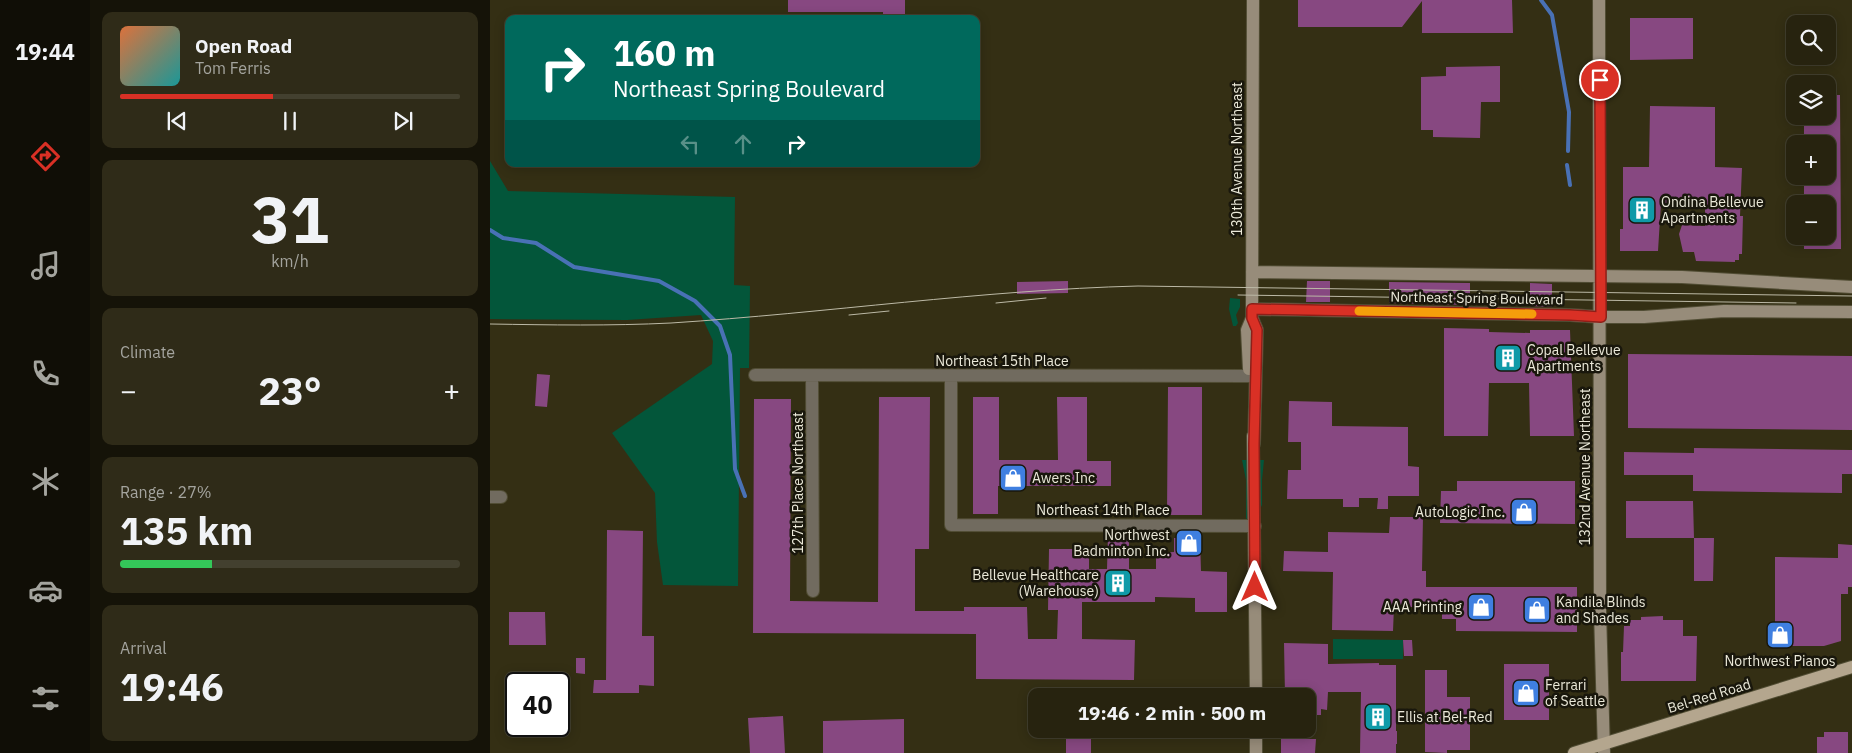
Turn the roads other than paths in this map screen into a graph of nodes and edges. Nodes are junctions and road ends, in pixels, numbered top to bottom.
1 (1253, 0) edge
2 (1599, 0) edge
3 (1252, 272) junction
4 (1600, 276) junction
5 (1852, 287) edge
6 (1852, 312) edge
7 (1252, 313) junction
8 (1601, 317) junction
9 (755, 375) dead end
10 (812, 376) junction
11 (951, 376) junction
12 (1249, 376) junction
13 (1254, 444) junction
14 (1255, 526) junction
15 (813, 590) dead end
16 (1852, 667) edge
17 (1256, 688) edge
18 (1256, 738) edge
19 (1604, 749) edge
20 (1256, 753) edge
21 (1574, 753) edge

1 - 3 street, 130th Avenue Northeast
2 - 4 street, 132nd Avenue Northeast
3 - 4 street, Northeast Spring Boulevard
3 - 7 street, 130th Avenue Northeast
4 - 5 street, Northeast Spring Boulevard
4 - 8 street, 132nd Avenue Northeast
6 - 8 street, Northeast Spring Boulevard
7 - 8 street, Northeast Spring Boulevard
7 - 12 street, 130th Avenue Northeast
7 - 13 street, 130th Avenue Northeast
8 - 19 street, 132nd Avenue Northeast
9 - 10 street, Northeast 15th Place
10 - 11 street, Northeast 15th Place
10 - 15 street, 127th Place Northeast
11 - 12 street, Northeast 15th Place
11 - 14 street, Northeast 14th Place
12 - 13 street, 130th Avenue Northeast
13 - 14 street, 130th Avenue Northeast
14 - 17 street, 130th Avenue Northeast
16 - 19 main road, Bel-Red Road
18 - 20 street
19 - 21 main road, Bel-Red Road

